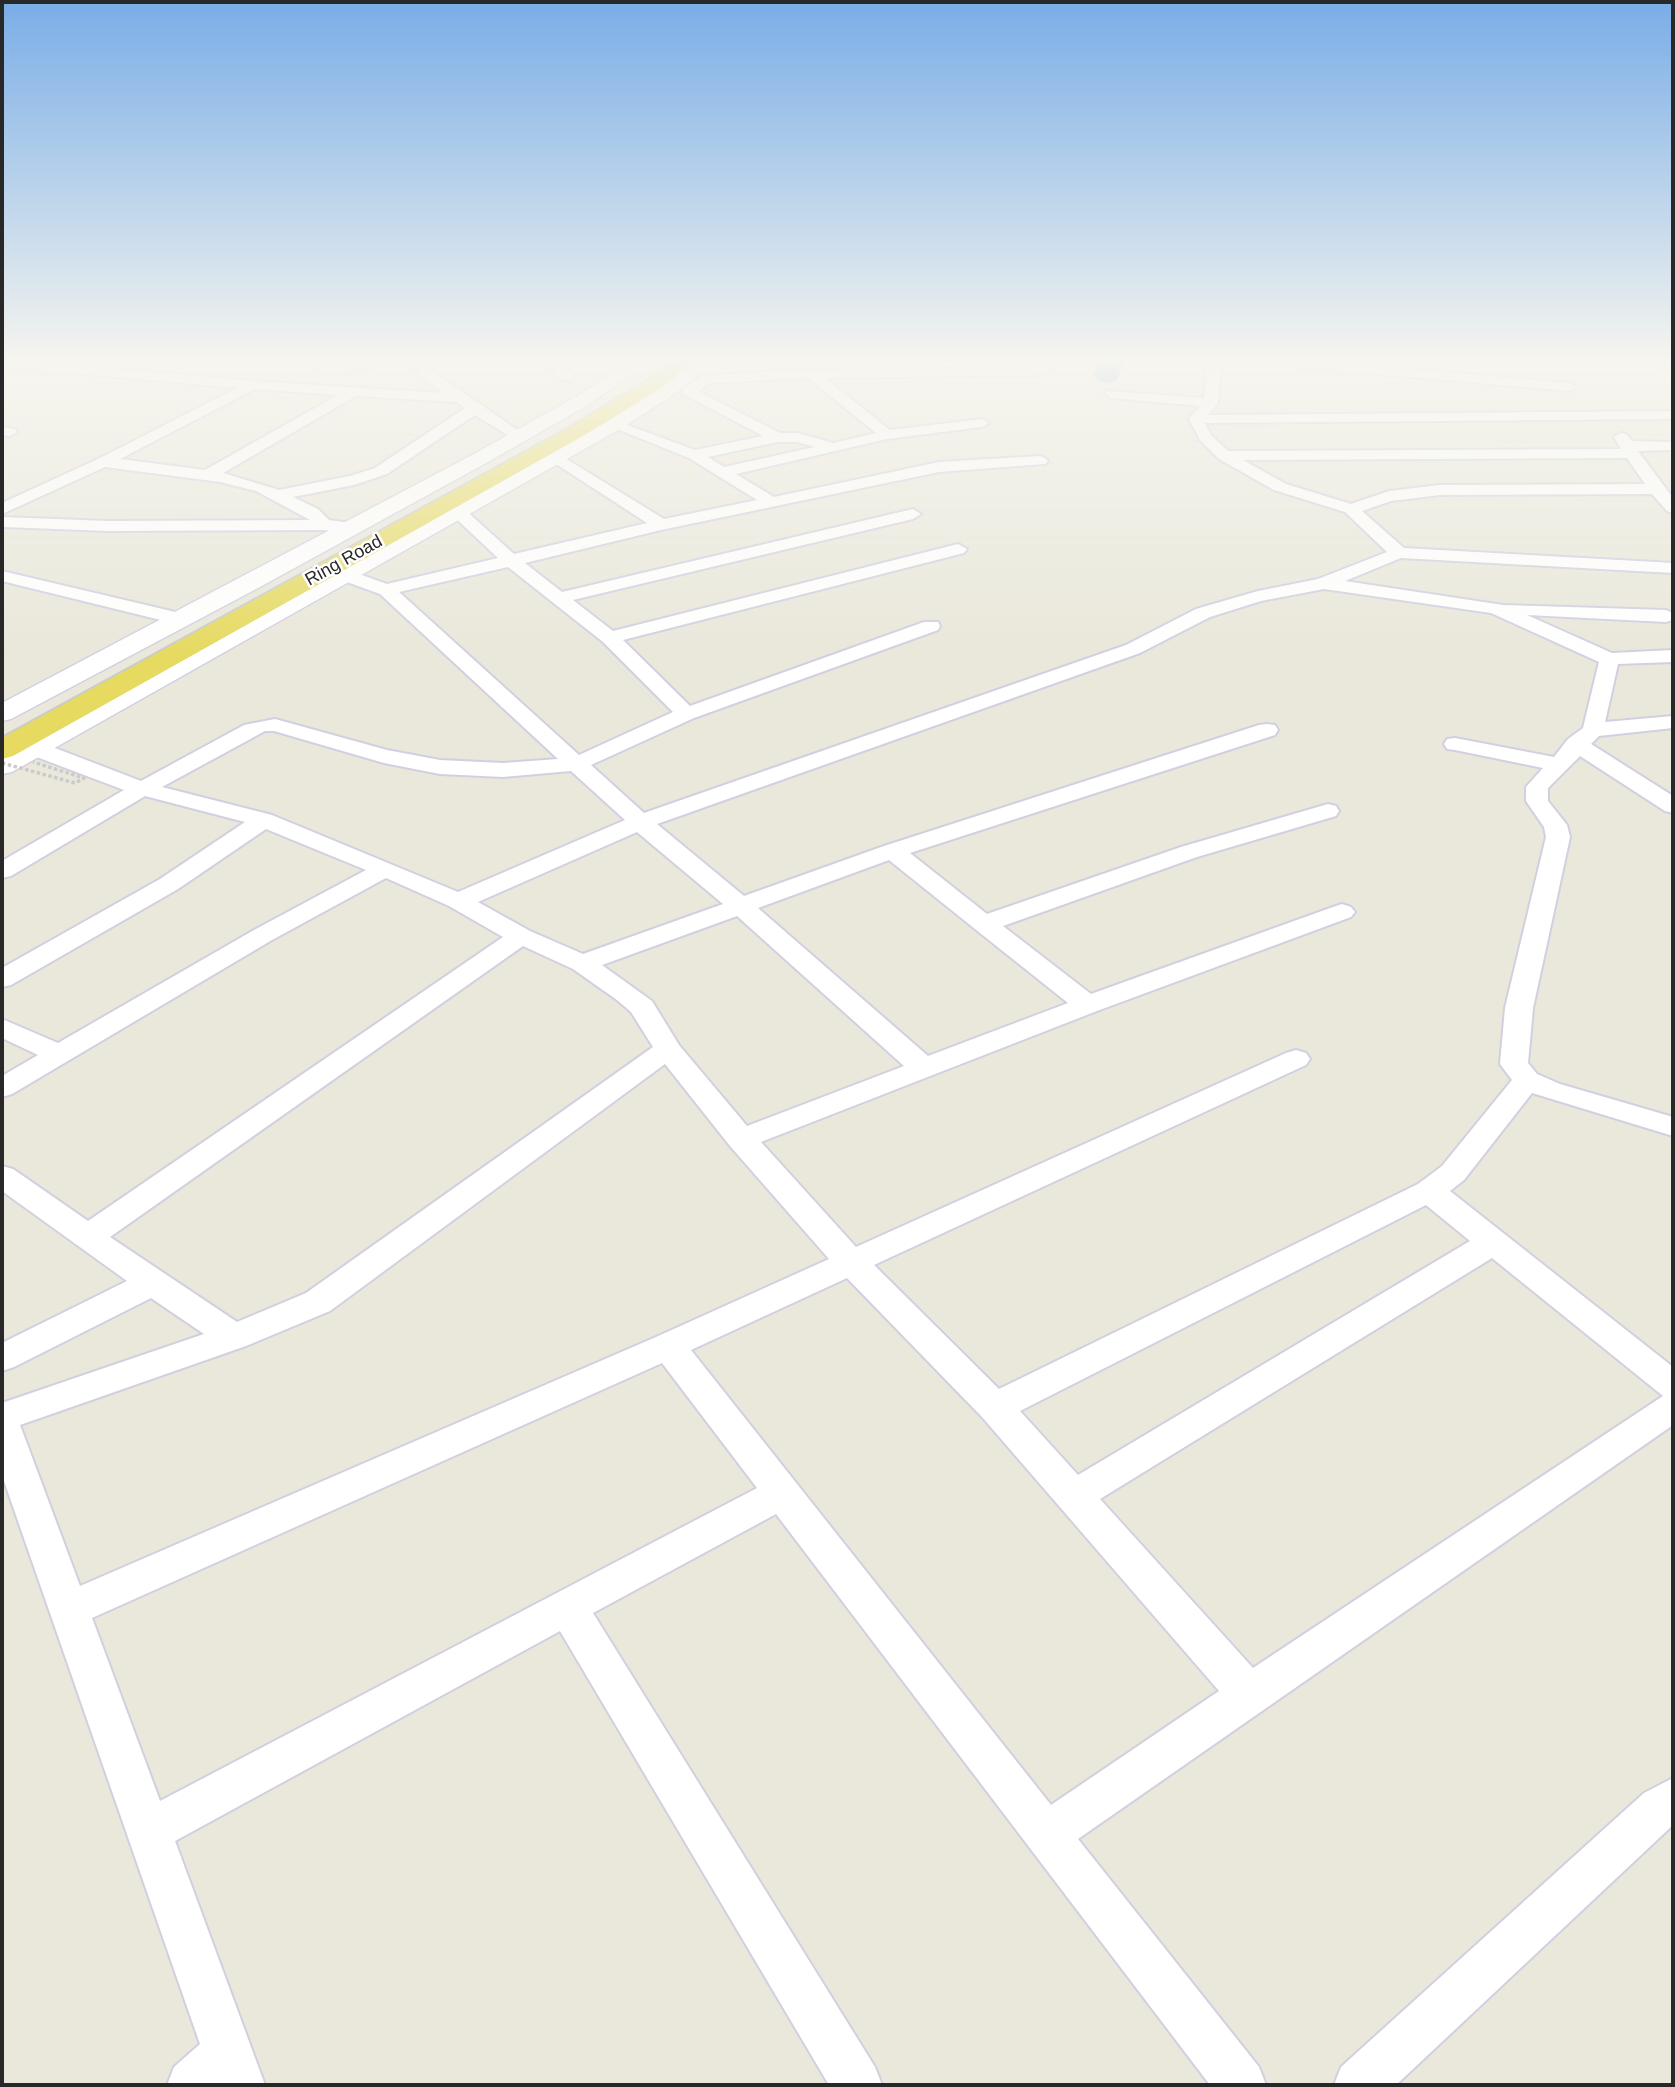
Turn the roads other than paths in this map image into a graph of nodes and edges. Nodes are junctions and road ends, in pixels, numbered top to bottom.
1 (106, 460) edge
2 (232, 460) edge
3 (397, 460) edge
4 (475, 460) edge
5 (495, 460) edge
6 (525, 460) edge
7 (549, 460) edge
8 (560, 460) edge
9 (703, 460) edge
10 (777, 460) edge
11 (950, 460) edge
12 (1232, 460) edge
13 (1637, 460) edge
14 (1040, 461) dead end
15 (103, 462) junction
16 (957, 465) junction
17 (723, 472) junction
18 (208, 475) junction
19 (1656, 489) junction
20 (276, 496) junction
21 (770, 502) junction
22 (1673, 508) edge
23 (2, 509) edge
24 (1351, 509) junction
25 (457, 510) junction
26 (913, 514) dead end
27 (2, 522) edge
28 (324, 525) junction
29 (661, 525) junction
30 (352, 528) junction
31 (958, 549) dead end
32 (1399, 552) junction
33 (509, 559) junction
34 (1673, 568) edge
35 (342, 574) junction
36 (2, 576) edge
37 (31, 584) junction
38 (1323, 584) junction
39 (386, 590) junction
40 (2, 594) edge
41 (559, 598) junction
42 (1495, 608) junction
43 (1666, 616) dead end
44 (181, 619) junction
45 (931, 626) dead end
46 (610, 638) junction
47 (1673, 656) edge
48 (1609, 659) junction
49 (2, 713) edge
50 (687, 715) junction
51 (1673, 722) edge
52 (2, 728) edge
53 (1267, 730) dead end
54 (1455, 744) dead end
55 (1576, 746) junction
56 (2, 750) edge
57 (33, 755) junction
58 (2, 764) edge
59 (576, 764) junction
60 (143, 789) junction
61 (1673, 806) edge
62 (1328, 811) dead end
63 (264, 820) junction
64 (640, 822) junction
65 (892, 851) junction
66 (385, 869) junction
67 (2, 871) edge
68 (458, 901) junction
69 (740, 905) junction
70 (1342, 912) dead end
71 (984, 924) junction
72 (521, 936) junction
73 (582, 963) junction
74 (2, 979) edge
75 (1087, 1005) junction
76 (2, 1027) edge
77 (668, 1049) junction
78 (60, 1055) junction
79 (1296, 1059) dead end
80 (923, 1068) junction
81 (1527, 1080) junction
82 (2, 1088) edge
83 (1673, 1127) edge
84 (741, 1139) junction
85 (2, 1176) edge
86 (1429, 1191) junction
87 (87, 1237) junction
88 (1492, 1243) junction
89 (852, 1263) junction
90 (153, 1283) junction
91 (234, 1337) junction
92 (668, 1346) junction
93 (2, 1358) edge
94 (1673, 1386) edge
95 (995, 1407) junction
96 (1673, 1407) edge
97 (2, 1417) edge
98 (2, 1424) edge
99 (782, 1493) junction
100 (1074, 1496) junction
101 (567, 1606) junction
102 (67, 1610) junction
103 (1249, 1694) junction
104 (1673, 1799) edge
105 (148, 1831) junction
106 (1046, 1835) junction
107 (234, 2069) edge
108 (192, 2085) edge
109 (856, 2085) edge
110 (1241, 2085) edge
111 (1359, 2085) edge

1 - 15 street
2 - 18 street
3 - 20 street
4 - 30 street
5 - 52 highway, Ring Road
6 - 56 highway, Ring Road
7 - 25 street
8 - 29 street
9 - 17 street
10 - 17 street
11 - 16 street
12 - 24 street
13 - 19 street
14 - 16 street
15 - 18 street
15 - 23 street
16 - 21 street
17 - 21 street
18 - 20 street
19 - 22 street
19 - 24 street
20 - 28 street
21 - 29 street
24 - 32 street
25 - 33 street
25 - 35 street
26 - 41 street
27 - 28 street
28 - 30 street
29 - 33 street
30 - 44 street
31 - 46 street
32 - 34 street
32 - 38 street
33 - 39 street
33 - 41 street
35 - 39 street
35 - 57 street
36 - 37 street
37 - 40 street
37 - 44 street
38 - 42 street
38 - 64 street
39 - 59 street
41 - 46 street
42 - 43 street
42 - 48 street
44 - 49 street
45 - 50 street
46 - 50 street
47 - 48 street
48 - 55 street
50 - 59 street
51 - 55 street
53 - 65 street
54 - 55 street
55 - 61 street
55 - 81 street
57 - 58 street
57 - 60 street
59 - 60 street
59 - 64 street
60 - 63 street
60 - 67 street
62 - 71 street
63 - 66 street
63 - 74 street
64 - 68 street
64 - 69 street
65 - 69 street
65 - 71 street
66 - 68 street
66 - 78 street
68 - 72 street
69 - 73 street
69 - 80 street
70 - 75 street
71 - 75 street
72 - 73 street
72 - 87 street
73 - 77 street
75 - 80 street
76 - 78 street
77 - 84 street
77 - 91 street
78 - 82 street
79 - 89 street
80 - 84 street
81 - 83 street
81 - 86 street
84 - 89 street
85 - 87 street
86 - 88 street
86 - 95 street
87 - 90 street
88 - 94 street
88 - 100 street
89 - 92 street
89 - 95 street
90 - 91 street
90 - 93 street
91 - 97 street
92 - 99 street
92 - 102 street
95 - 100 street
96 - 103 street
98 - 102 street
99 - 101 street
99 - 106 street
100 - 103 street
101 - 105 street
101 - 109 street
102 - 105 street
103 - 106 street
104 - 111 street
105 - 107 street
106 - 110 street
107 - 108 street

